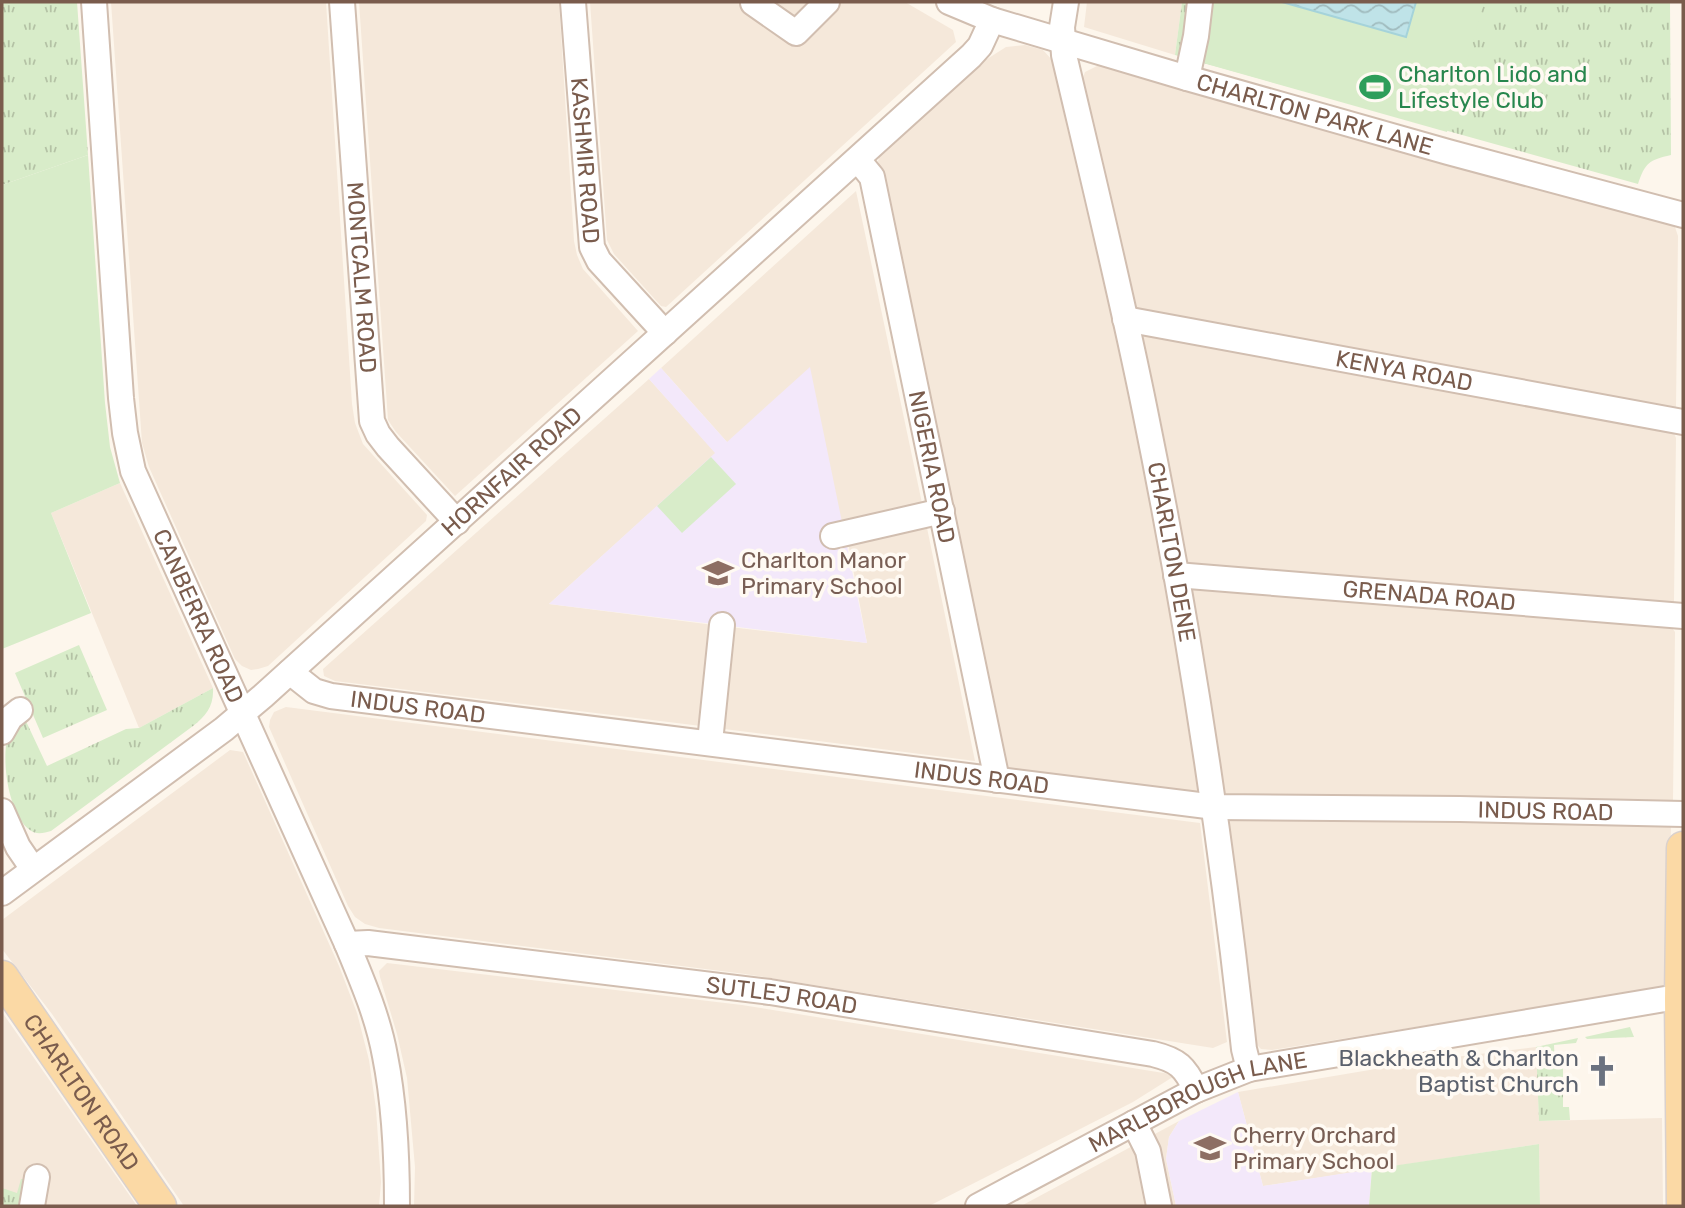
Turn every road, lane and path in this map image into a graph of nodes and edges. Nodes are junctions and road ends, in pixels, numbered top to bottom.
1 (94, 2) edge
2 (342, 2) edge
3 (573, 2) edge
4 (827, 2) edge
5 (949, 2) edge
6 (1066, 2) edge
7 (1200, 2) edge
8 (753, 3) edge
9 (992, 20) junction
10 (1063, 41) junction
11 (1187, 78) junction
12 (858, 160) junction
13 (1683, 215) edge
14 (1125, 319) junction
15 (665, 333) junction
16 (1683, 422) edge
17 (942, 511) junction
18 (457, 522) junction
19 (832, 536) dead end
20 (1176, 575) junction
21 (1683, 616) edge
22 (722, 625) dead end
23 (290, 672) junction
24 (20, 710) dead end
25 (243, 713) junction
26 (2, 732) edge
27 (710, 742) junction
28 (997, 780) junction
29 (1214, 807) junction
30 (2, 811) edge
31 (1683, 814) edge
32 (1683, 848) edge
33 (33, 869) junction
34 (2, 892) edge
35 (1682, 902) edge
36 (347, 944) junction
37 (2, 977) edge
38 (1681, 999) junction
39 (1249, 1069) junction
40 (1682, 1079) edge
41 (1196, 1090) junction
42 (1134, 1123) junction
43 (37, 1177) dead end
44 (1683, 1190) edge
45 (32, 1206) edge
46 (160, 1206) edge
47 (397, 1206) edge
48 (978, 1206) edge
49 (1159, 1206) edge
50 (1683, 1206) edge

1 - 25 street, CANBERRA ROAD
2 - 18 street, MONTCALM ROAD
3 - 15 street, KASHMIR ROAD
4 - 8 street
5 - 9 street, CHARLTON PARK LANE
6 - 10 street, CHARLTON DENE
7 - 11 street
9 - 10 street, CHARLTON PARK LANE
9 - 12 street, HORNFAIR ROAD
10 - 11 street, CHARLTON PARK LANE
10 - 14 street, CHARLTON DENE
11 - 13 street, CHARLTON PARK LANE
12 - 15 street, HORNFAIR ROAD
12 - 17 street, NIGERIA ROAD
14 - 16 street, KENYA ROAD
14 - 20 street, CHARLTON DENE
15 - 18 street, HORNFAIR ROAD
17 - 19 street
17 - 28 street, NIGERIA ROAD
18 - 23 street, HORNFAIR ROAD
20 - 21 street, GRENADA ROAD
20 - 29 street, CHARLTON DENE
22 - 27 street
23 - 25 street, HORNFAIR ROAD
23 - 27 street, INDUS ROAD
24 - 26 street
25 - 33 street, HORNFAIR ROAD
25 - 36 street, CANBERRA ROAD
27 - 28 street, INDUS ROAD
28 - 29 street, INDUS ROAD
29 - 31 street, INDUS ROAD
29 - 39 street, CHARLTON DENE
30 - 33 street
32 - 35 main road
33 - 34 street, HORNFAIR ROAD
35 - 38 main road
36 - 41 street, SUTLEJ ROAD
36 - 47 street, CANBERRA ROAD
37 - 46 main road, CHARLTON ROAD
38 - 39 street, MARLBOROUGH LANE
38 - 40 main road
39 - 41 street, MARLBOROUGH LANE
40 - 44 main road
41 - 42 street, MARLBOROUGH LANE
42 - 48 street, MARLBOROUGH LANE
42 - 49 street
43 - 45 street
44 - 50 main road

